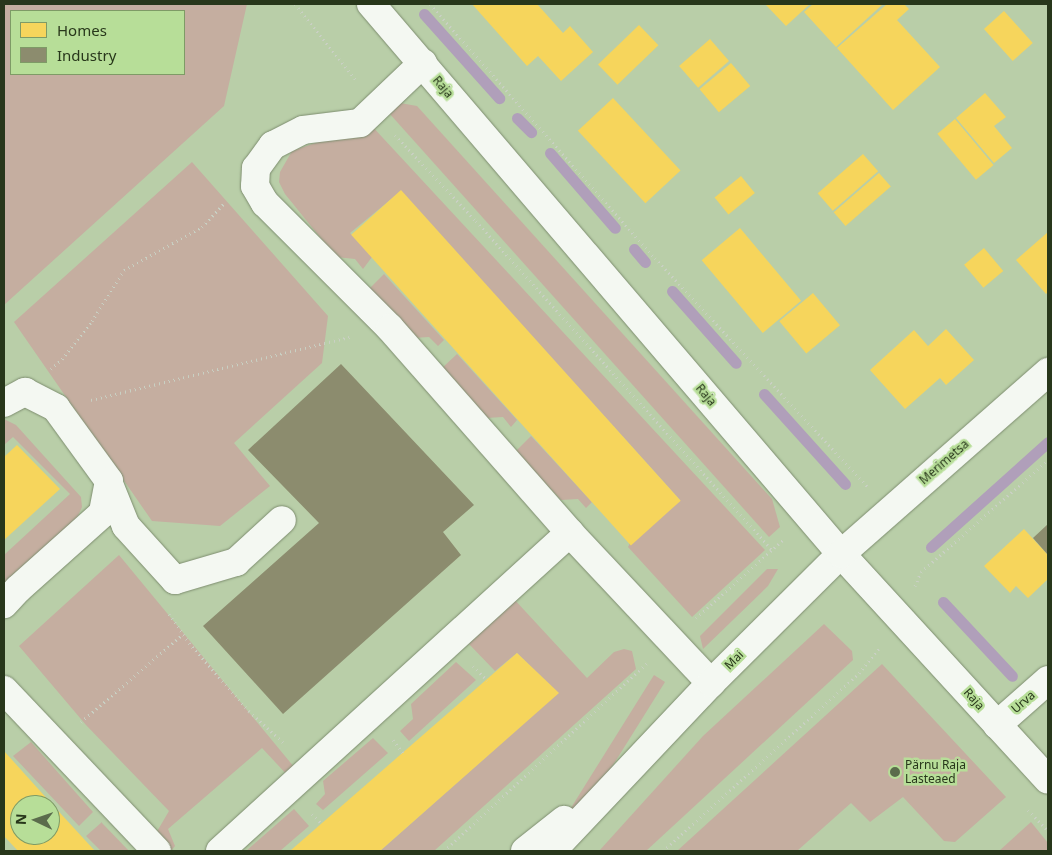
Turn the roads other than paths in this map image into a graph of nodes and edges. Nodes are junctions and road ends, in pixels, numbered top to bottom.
1 (371, 4) edge
2 (423, 63) junction
3 (1048, 372) edge
4 (14, 398) edge
5 (108, 484) junction
6 (282, 520) dead end
7 (570, 533) junction
8 (841, 554) junction
9 (4, 604) edge
10 (1048, 680) edge
11 (711, 683) junction
12 (4, 690) edge
13 (997, 724) junction
14 (629, 768) junction
15 (1048, 780) edge
16 (157, 851) edge
17 (220, 851) edge
18 (525, 851) edge
19 (552, 851) edge

1 - 2 street, Raja
2 - 7 street
2 - 8 street, Raja
3 - 8 street, Merimetsa
4 - 5 street
5 - 6 street
5 - 9 street
7 - 11 street
7 - 17 street
8 - 11 street, Mai
8 - 13 street, Raja
10 - 13 street, Urva
11 - 14 street, Mai
12 - 16 street
13 - 15 street, Raja
14 - 18 street, Mai
14 - 19 street, Mai

